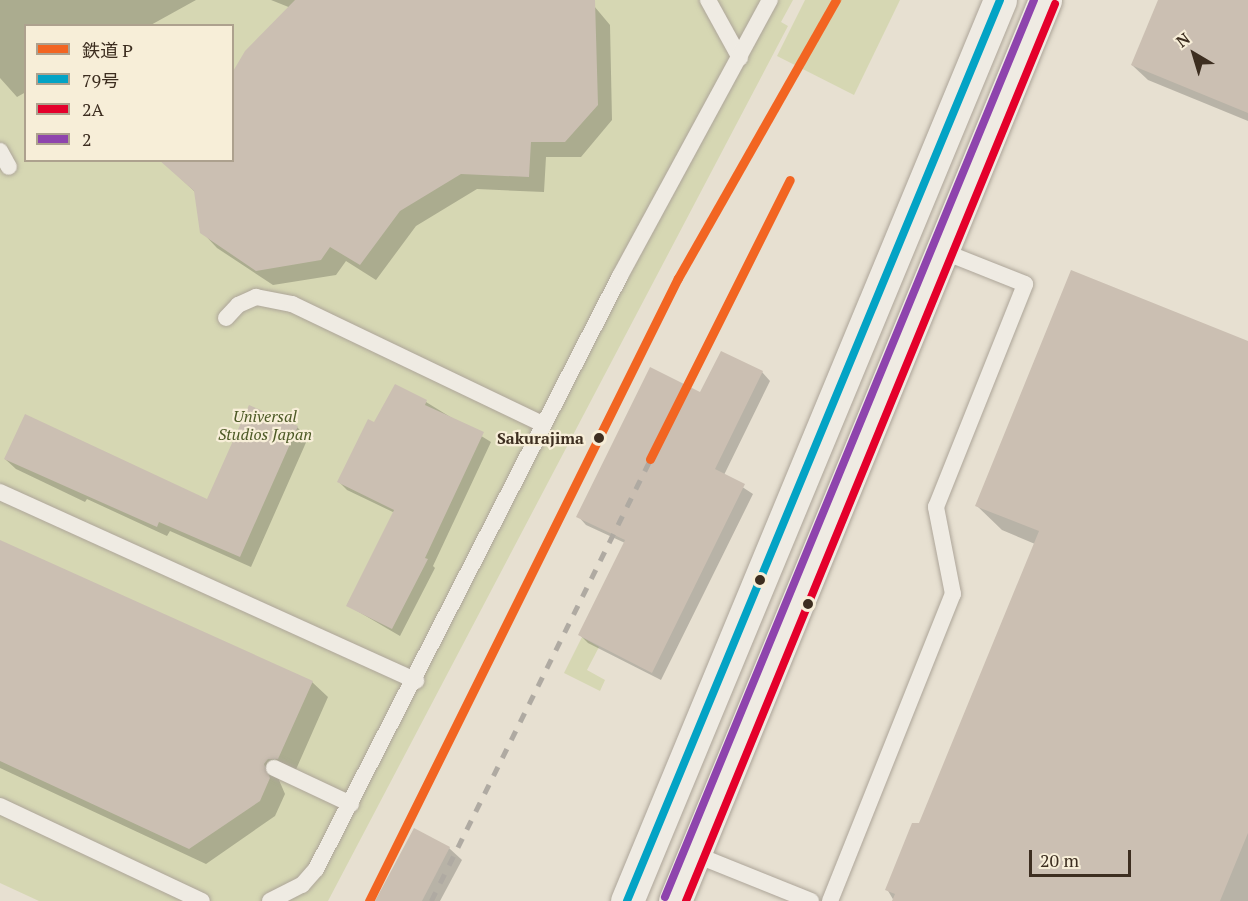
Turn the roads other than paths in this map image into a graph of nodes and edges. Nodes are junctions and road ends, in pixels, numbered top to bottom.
1 (708, 0) edge
2 (770, 0) edge
3 (1000, 0) edge
4 (1045, 0) edge
5 (741, 58) junction
6 (0, 151) edge
7 (9, 167) dead end
8 (942, 251) junction
9 (226, 318) dead end
10 (543, 424) junction
11 (0, 492) edge
12 (416, 681) junction
13 (274, 768) dead end
14 (351, 804) junction
15 (0, 806) edge
16 (694, 854) junction
17 (793, 898) edge
18 (202, 901) edge
19 (270, 901) edge
20 (627, 901) edge
21 (675, 901) edge
22 (811, 901) edge
23 (830, 901) edge

1 - 5 lane
2 - 5 lane
3 - 20 street
4 - 8 street
5 - 10 lane
6 - 7 lane
8 - 16 street
8 - 23 lane
9 - 10 lane
10 - 12 lane
11 - 12 lane
12 - 14 lane
13 - 14 lane
14 - 19 lane
15 - 18 lane
16 - 17 lane
16 - 21 street
17 - 22 lane

